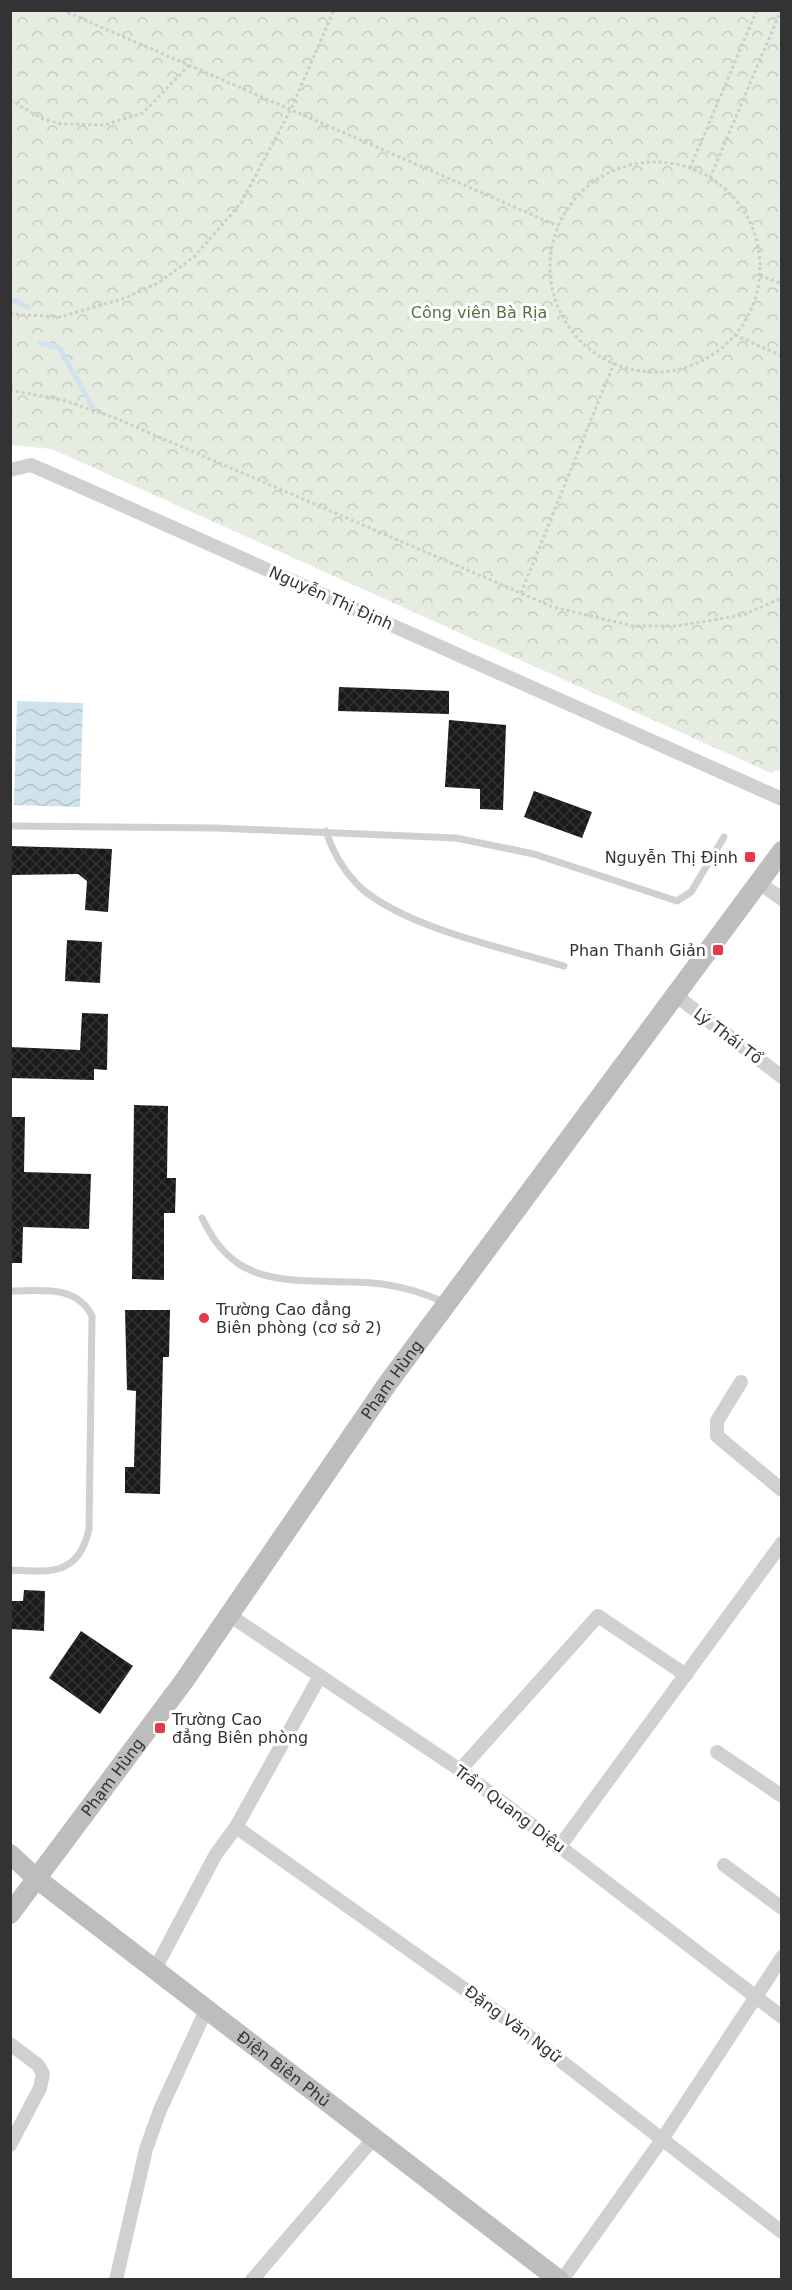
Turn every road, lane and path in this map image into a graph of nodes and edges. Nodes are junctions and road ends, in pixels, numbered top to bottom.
1 (62, 10) edge
2 (334, 10) edge
3 (757, 10) edge
4 (781, 10) edge
5 (189, 65) junction
6 (10, 100) edge
7 (291, 109) junction
8 (690, 168) junction
9 (710, 178) junction
10 (558, 226) junction
11 (760, 275) junction
12 (782, 284) edge
13 (10, 314) edge
14 (735, 335) junction
15 (782, 356) edge
16 (614, 363) junction
17 (10, 390) edge
18 (10, 470) edge
19 (521, 593) junction
20 (782, 598) edge
21 (782, 799) edge
22 (10, 826) edge
23 (326, 831) junction
24 (724, 837) dead end
25 (782, 851) edge
26 (758, 882) junction
27 (782, 899) edge
28 (564, 966) dead end
29 (674, 994) junction
30 (782, 1077) edge
31 (202, 1218) dead end
32 (10, 1292) edge
33 (446, 1304) junction
34 (741, 1382) dead end
35 (782, 1490) edge
36 (782, 1543) edge
37 (10, 1570) edge
38 (230, 1615) junction
39 (686, 1675) junction
40 (320, 1676) junction
41 (717, 1752) dead end
42 (460, 1770) junction
43 (782, 1796) edge
44 (236, 1827) junction
45 (560, 1846) junction
46 (10, 1854) edge
47 (724, 1865) dead end
48 (37, 1878) junction
49 (782, 1908) edge
50 (10, 1914) edge
51 (782, 1957) edge
52 (155, 1969) junction
53 (755, 1997) junction
54 (207, 2008) junction
55 (782, 2018) edge
56 (10, 2044) edge
57 (374, 2138) junction
58 (663, 2138) junction
59 (10, 2145) edge
60 (782, 2232) edge
61 (116, 2280) edge
62 (252, 2280) edge
63 (560, 2280) edge

1 - 5 path
2 - 7 path
3 - 8 path
4 - 9 path
5 - 6 path
5 - 7 path
7 - 10 path
7 - 13 path
8 - 9 path
8 - 10 path
9 - 11 path
10 - 16 path
11 - 12 path
11 - 14 path
14 - 15 path
14 - 16 path
16 - 19 path
17 - 19 path
18 - 21 street, Nguyễn Thị Định
19 - 20 path
22 - 23 lane
23 - 24 lane
23 - 28 lane
25 - 26 street, Phạm Hùng
26 - 27 street
26 - 29 street, Phạm Hùng
29 - 30 street, Lý Thái Tổ
29 - 33 street, Phạm Hùng
31 - 33 lane
32 - 37 lane
33 - 38 street, Phạm Hùng
34 - 35 street
36 - 39 street
38 - 40 street, Trần Quang Diệu
38 - 48 street, Phạm Hùng
39 - 42 street
39 - 45 street
40 - 42 street, Trần Quang Diệu
40 - 44 street
41 - 43 street
42 - 45 street, Trần Quang Diệu
44 - 52 street
44 - 58 street, Đặng Văn Ngữ
45 - 53 street, Trần Quang Diệu
46 - 48 street, Điện Biên Phủ
47 - 49 street
48 - 50 street, Phạm Hùng
48 - 52 street, Điện Biên Phủ
51 - 53 street
52 - 54 street, Điện Biên Phủ
53 - 55 street, Trần Quang Diệu
53 - 58 street
54 - 57 street, Điện Biên Phủ
54 - 61 street
56 - 59 street
57 - 62 street
57 - 63 street, Điện Biên Phủ
58 - 60 street, Đặng Văn Ngữ
58 - 63 street

